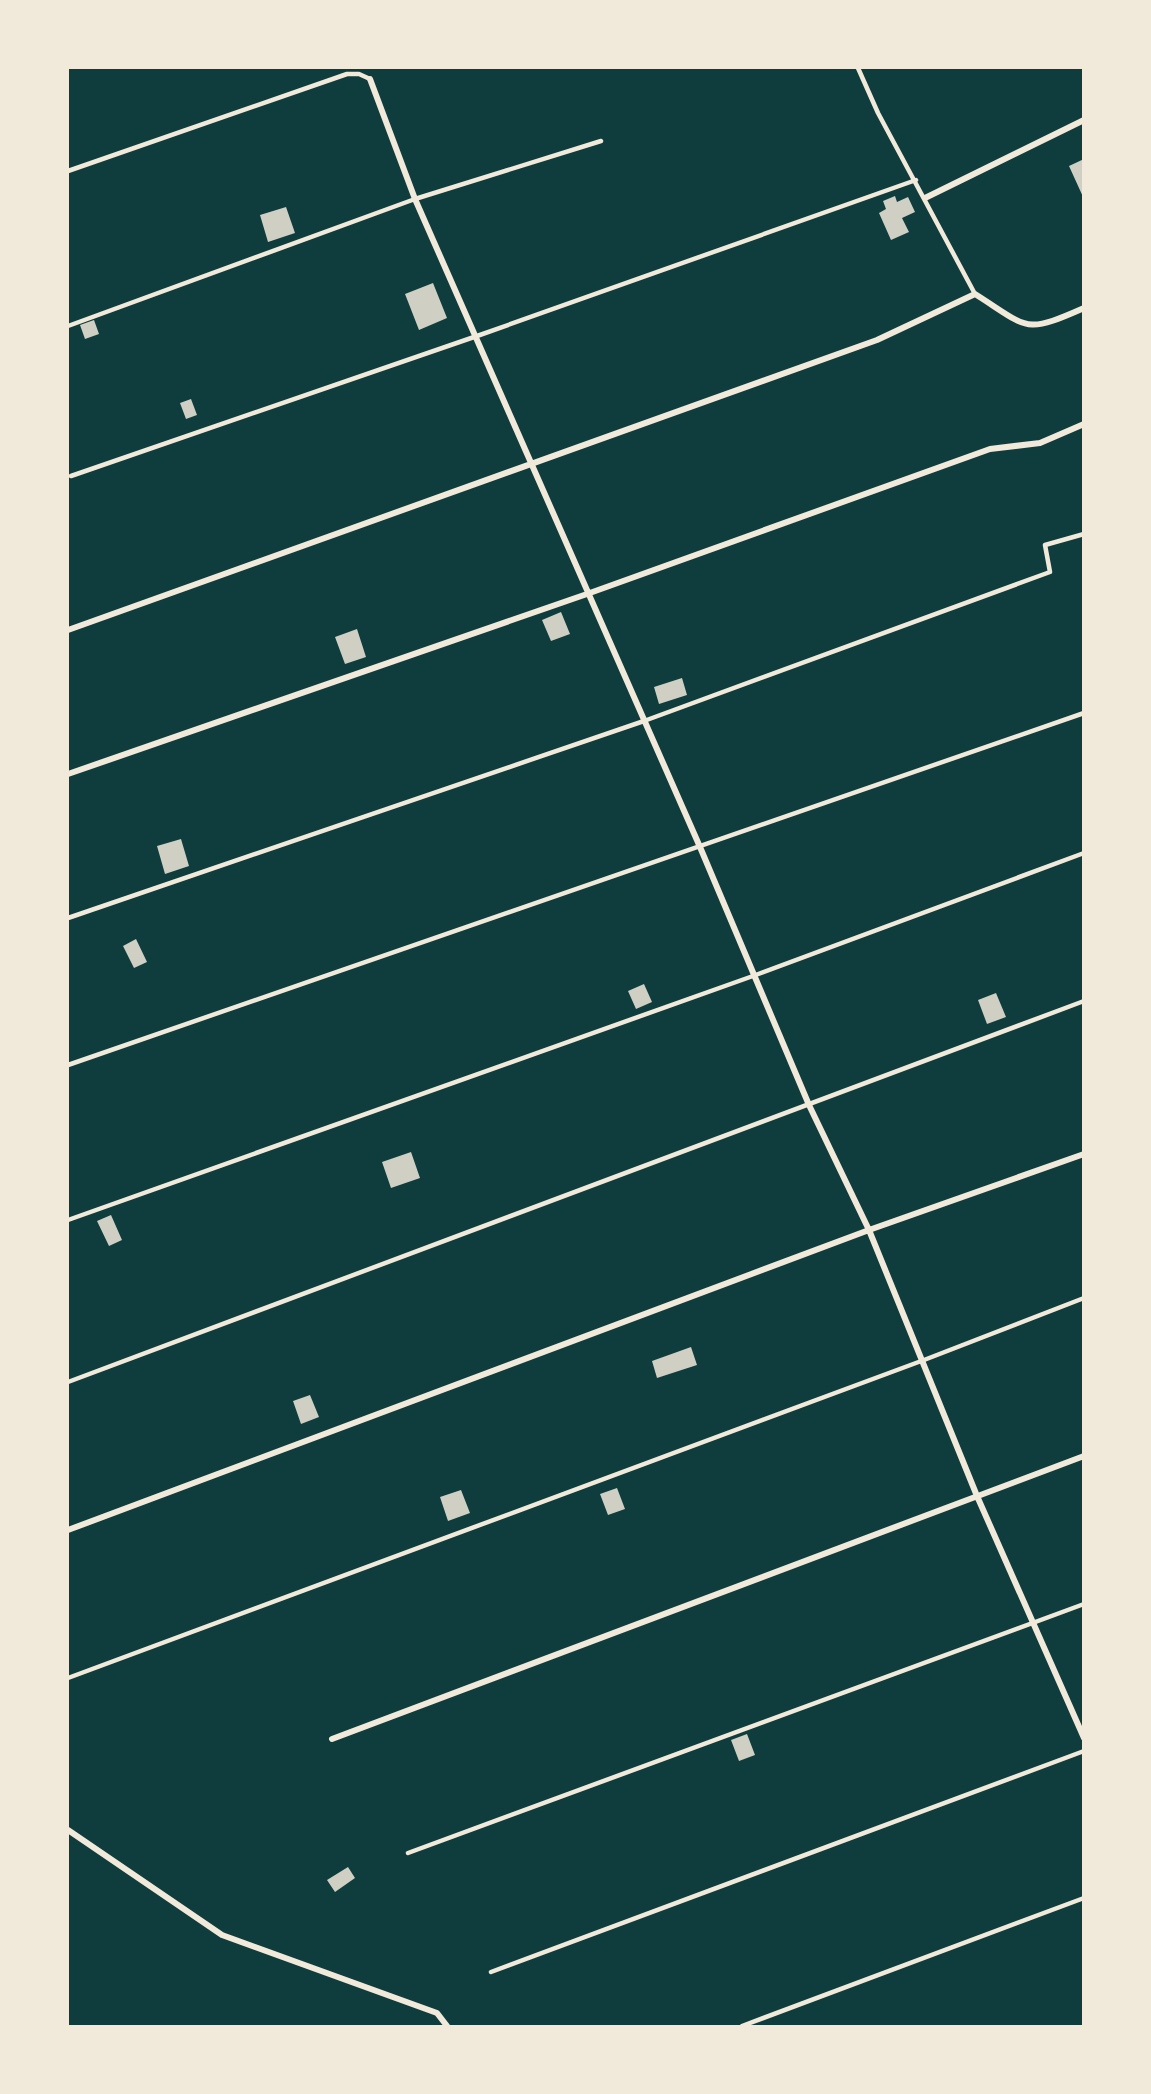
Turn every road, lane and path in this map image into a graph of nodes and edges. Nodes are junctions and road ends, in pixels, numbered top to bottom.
1 (858, 68) edge
2 (370, 79) joint
3 (1083, 120) edge
4 (602, 141) dead end
5 (68, 171) edge
6 (916, 180) junction
7 (925, 198) junction
8 (415, 199) junction
9 (975, 294) junction
10 (1083, 308) edge
11 (68, 326) edge
12 (477, 336) junction
13 (1083, 424) edge
14 (532, 464) junction
15 (71, 476) dead end
16 (1083, 534) edge
17 (587, 594) junction
18 (68, 630) edge
19 (1083, 713) edge
20 (644, 721) junction
21 (68, 774) edge
22 (700, 848) junction
23 (1083, 853) edge
24 (68, 918) edge
25 (753, 975) junction
26 (1083, 1001) edge
27 (68, 1065) edge
28 (809, 1105) junction
29 (1083, 1154) edge
30 (68, 1220) edge
31 (869, 1230) junction
32 (1083, 1298) edge
33 (924, 1360) junction
34 (68, 1382) edge
35 (1083, 1456) edge
36 (977, 1496) junction
37 (68, 1530) edge
38 (1083, 1604) edge
39 (1032, 1623) junction
40 (68, 1678) edge
41 (1083, 1738) edge
42 (332, 1739) dead end
43 (1083, 1751) edge
44 (68, 1830) edge
45 (408, 1853) dead end
46 (1083, 1898) edge
47 (491, 1972) dead end
48 (447, 2026) edge
49 (742, 2026) edge

1 - 6 lane
2 - 5 lane
2 - 8 street
3 - 7 street
4 - 8 lane
6 - 7 lane
6 - 12 lane
7 - 9 lane
8 - 11 lane
8 - 12 street
9 - 10 street
9 - 14 street
12 - 14 street
12 - 15 lane
13 - 17 street
14 - 17 street
14 - 18 street
16 - 20 lane
17 - 20 street
17 - 21 street
19 - 22 lane
20 - 22 street
20 - 24 lane
22 - 25 street
22 - 27 lane
23 - 25 lane
25 - 28 street
25 - 30 lane
26 - 28 lane
28 - 31 street
28 - 34 lane
29 - 31 street
31 - 33 street
31 - 37 street
32 - 33 lane
33 - 36 street
33 - 40 lane
35 - 36 street
36 - 39 street
36 - 42 street
38 - 39 lane
39 - 41 street
39 - 45 lane
43 - 47 lane
44 - 48 street
46 - 49 lane

